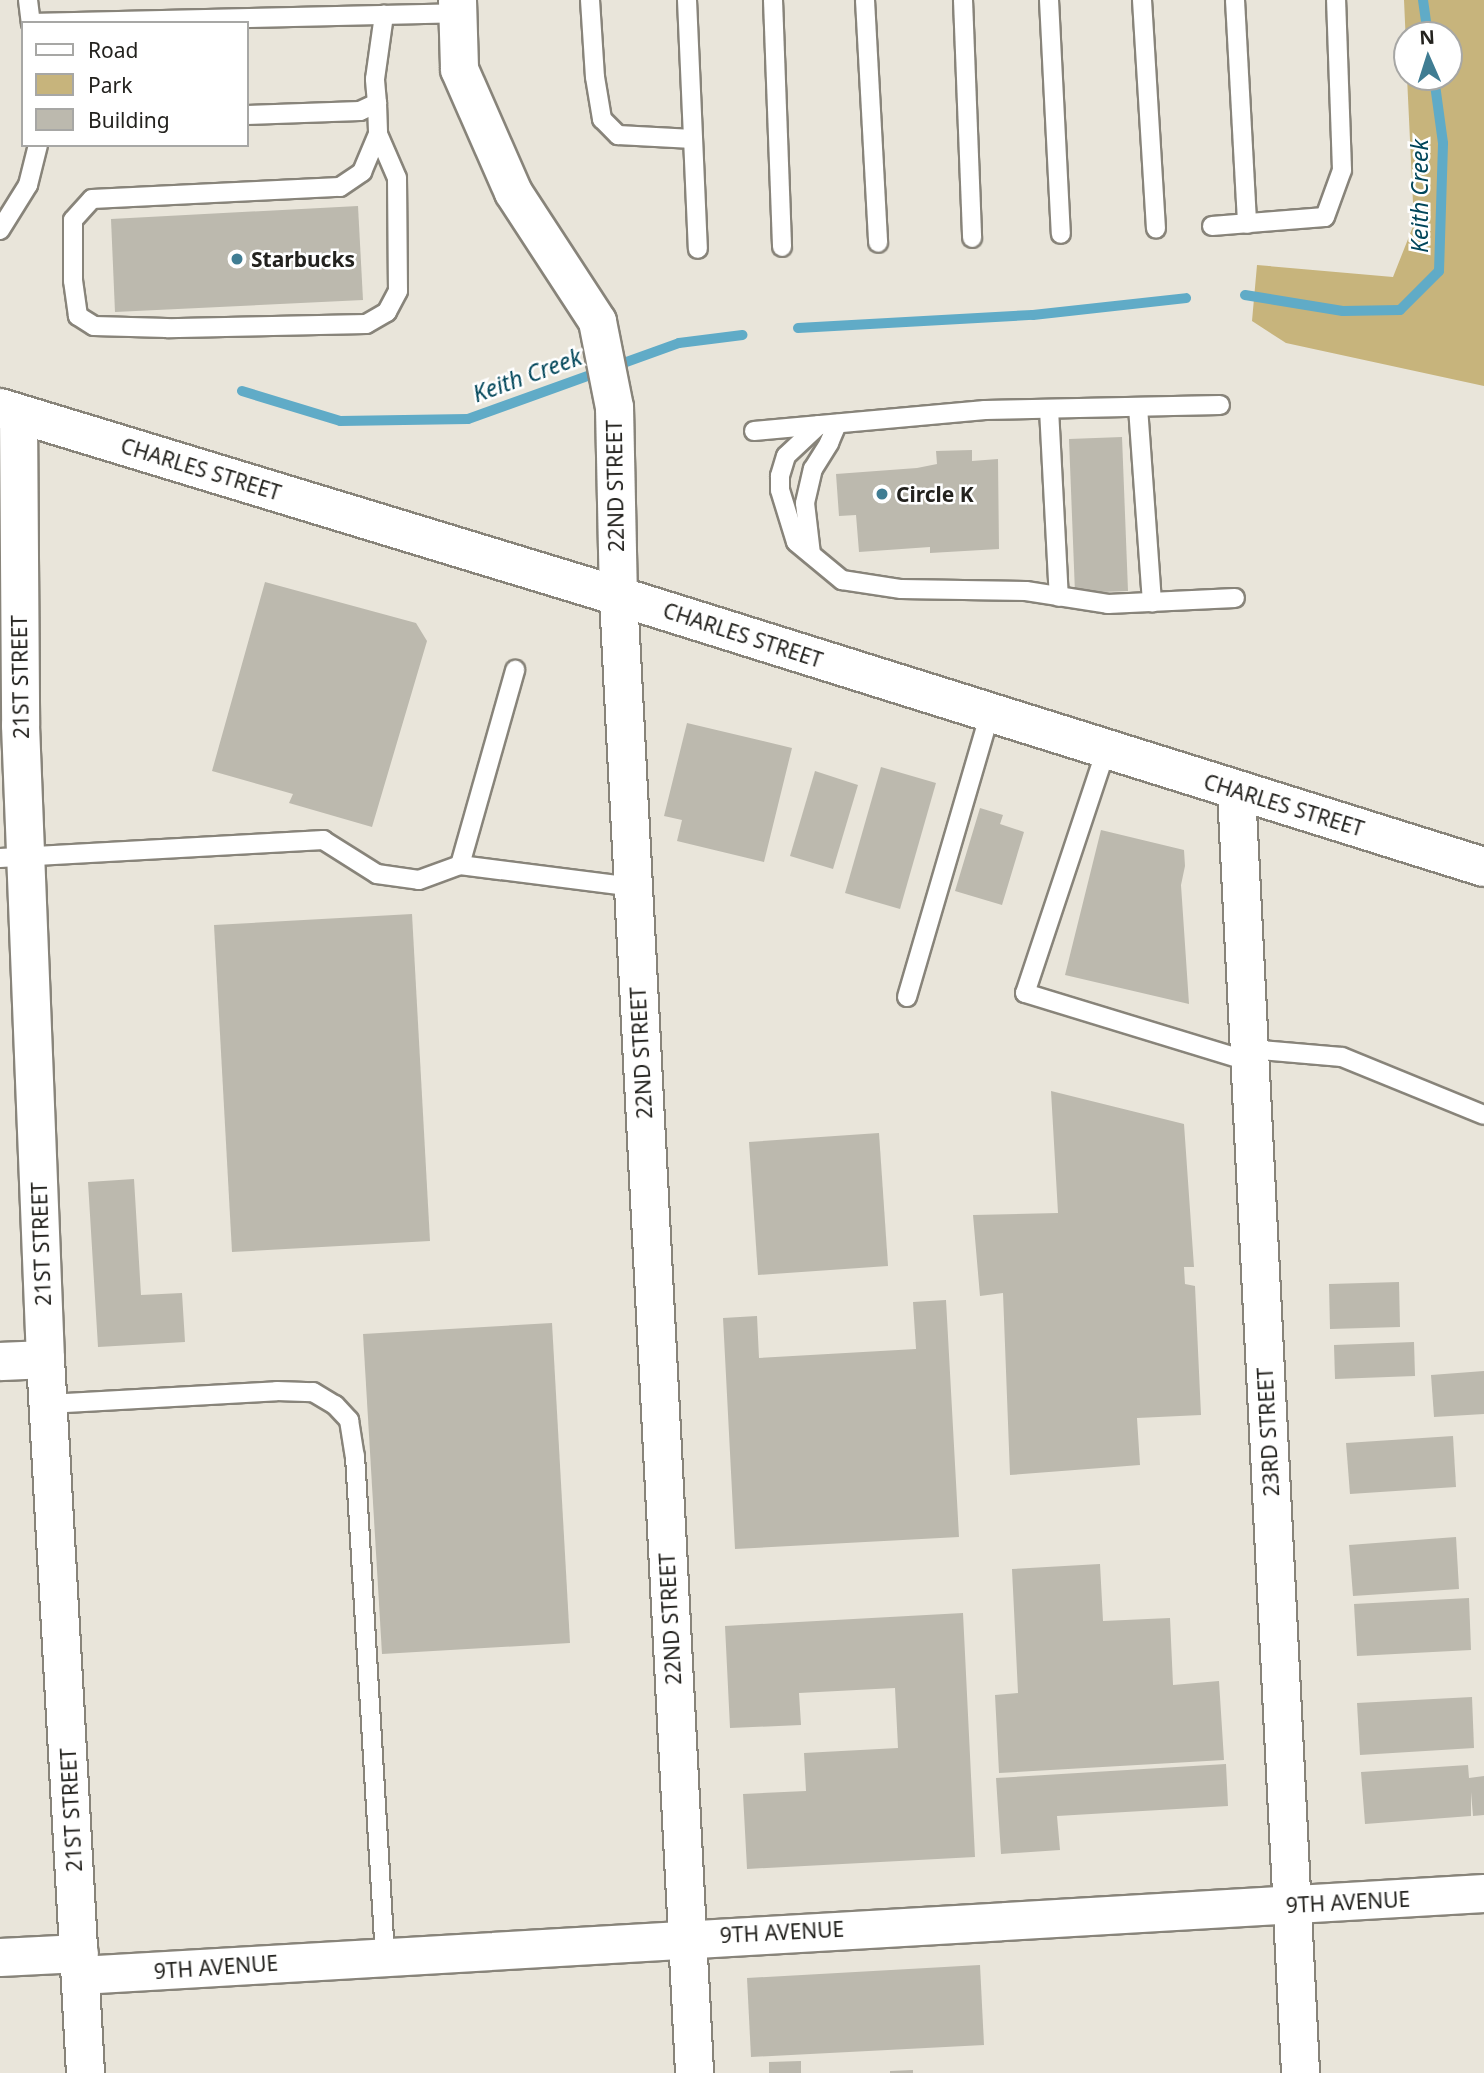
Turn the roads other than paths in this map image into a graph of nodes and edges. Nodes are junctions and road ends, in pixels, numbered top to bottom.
1 (29, 0) edge
2 (590, 0) edge
3 (687, 0) edge
4 (773, 0) edge
5 (865, 0) edge
6 (962, 0) edge
7 (1049, 0) edge
8 (1142, 0) edge
9 (1235, 0) edge
10 (1336, 0) edge
11 (457, 7) edge
12 (384, 15) junction
13 (31, 21) edge
14 (119, 21) edge
15 (377, 103) junction
16 (248, 115) edge
17 (378, 134) junction
18 (693, 139) junction
19 (38, 147) edge
20 (1247, 224) junction
21 (1212, 226) dead end
22 (1156, 229) dead end
23 (0, 230) edge
24 (1061, 234) dead end
25 (972, 238) dead end
26 (878, 243) dead end
27 (782, 247) dead end
28 (698, 249) dead end
29 (1220, 405) dead end
30 (1138, 407) junction
31 (1049, 409) junction
32 (9, 411) edge
33 (837, 424) junction
34 (819, 425) junction
35 (754, 431) dead end
36 (811, 554) junction
37 (618, 596) junction
38 (1059, 597) junction
39 (1235, 598) dead end
40 (1152, 603) junction
41 (515, 670) dead end
42 (990, 713) junction
43 (10, 725) edge
44 (1106, 750) junction
45 (1236, 791) junction
46 (13, 858) edge
47 (460, 864) junction
48 (1484, 867) edge
49 (633, 887) junction
50 (907, 997) dead end
51 (1249, 1056) junction
52 (1484, 1115) edge
53 (45, 1359) junction
54 (0, 1362) edge
55 (47, 1404) junction
56 (1484, 1893) edge
57 (1292, 1905) junction
58 (687, 1937) junction
59 (384, 1956) junction
60 (0, 1957) edge
61 (80, 1964) junction
62 (85, 2073) edge
63 (694, 2073) edge
64 (1300, 2073) edge

1 - 13 lane
2 - 18 lane
3 - 18 lane
4 - 27 lane
5 - 26 lane
6 - 25 lane
7 - 24 lane
8 - 22 lane
9 - 20 lane
10 - 20 lane
11 - 12 lane
11 - 37 street, 22ND STREET
12 - 14 lane
12 - 15 lane
15 - 16 lane
15 - 17 lane
17 - 17 lane
18 - 28 lane
19 - 23 lane
20 - 21 lane
29 - 30 lane
30 - 31 lane
30 - 40 lane
31 - 33 lane
31 - 38 lane
32 - 37 main road, CHARLES STREET
32 - 43 street, 21ST STREET
33 - 34 lane
33 - 36 lane
34 - 35 lane
34 - 36 lane
36 - 38 lane
37 - 42 main road, CHARLES STREET
37 - 49 street, 22ND STREET
38 - 40 lane
39 - 40 lane
41 - 47 lane
42 - 44 main road, CHARLES STREET
42 - 50 lane
43 - 46 street, 21ST STREET
44 - 45 main road, CHARLES STREET
44 - 51 lane
45 - 48 main road, CHARLES STREET
45 - 51 street, 23RD STREET
46 - 47 lane
46 - 53 street, 21ST STREET
47 - 49 lane
49 - 58 street, 22ND STREET
51 - 52 lane
51 - 57 street, 23RD STREET
53 - 54 street
53 - 55 street, 21ST STREET
55 - 59 lane
55 - 61 street, 21ST STREET
56 - 57 street, 9TH AVENUE
57 - 58 street, 9TH AVENUE
57 - 64 street, 23RD STREET
58 - 59 street, 9TH AVENUE
58 - 63 street, 22ND STREET
59 - 61 street, 9TH AVENUE
60 - 61 street, 9TH AVENUE
61 - 62 street, 21ST STREET

